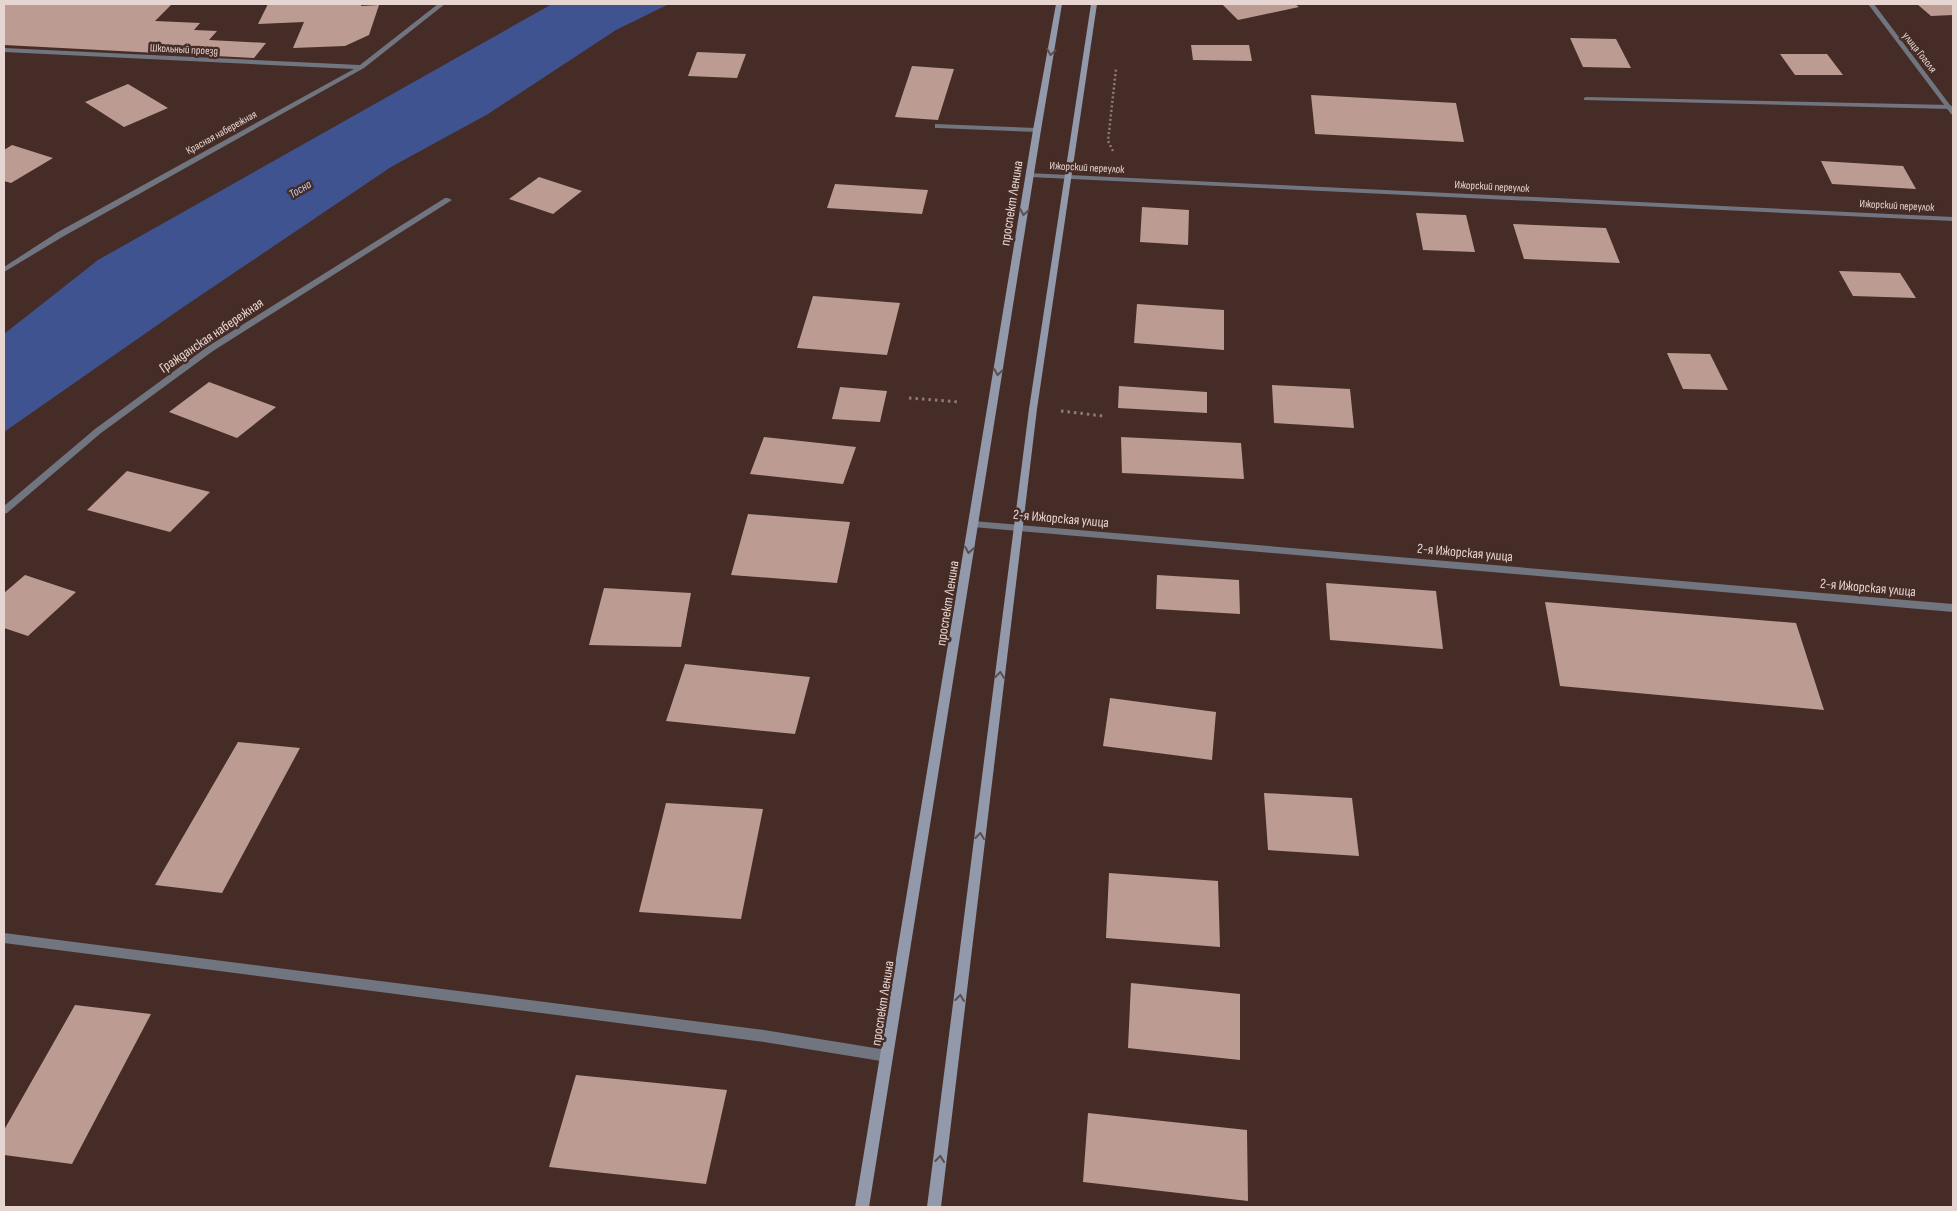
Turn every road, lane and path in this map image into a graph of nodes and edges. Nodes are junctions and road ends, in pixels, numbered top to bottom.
1 (442, 4) edge
2 (1059, 4) edge
3 (1094, 4) edge
4 (1870, 4) edge
5 (4, 50) edge
6 (1116, 62) dead end
7 (362, 67) junction
8 (1586, 99) dead end
9 (1952, 109) edge
10 (938, 126) dead end
11 (1037, 130) junction
12 (1030, 175) junction
13 (1068, 177) junction
14 (1128, 180) junction
15 (448, 200) dead end
16 (1953, 219) edge
17 (4, 270) edge
18 (909, 398) dead end
19 (958, 402) dead end
20 (1058, 411) dead end
21 (1103, 416) dead end
22 (4, 511) edge
23 (973, 524) junction
24 (1018, 527) junction
25 (1953, 608) edge
26 (5, 941) edge
27 (887, 1056) junction
28 (862, 1207) edge
29 (934, 1207) edge

1 - 7 street, Красная набережная
2 -> 11 main road, проспект Ленина
3 - 13 main road
4 - 9 street, улица Гоголя
5 - 7 street, Школьный проезд
6 - 14 path
7 - 17 street, Красная набережная
8 - 9 street
10 - 11 street
11 - 12 main road, проспект Ленина
12 - 13 street, Ижорский переулок
12 -> 23 main road, проспект Ленина
13 - 14 street, Ижорский переулок
13 - 24 main road
14 - 16 street, Ижорский переулок
15 - 22 street, Гражданская набережная
18 - 19 path
20 - 21 path
23 - 24 street, 2-я Ижорская улица
23 -> 27 main road, проспект Ленина
24 - 25 street, 2-я Ижорская улица
29 -> 24 main road
26 - 27 street
27 - 28 main road, проспект Ленина

